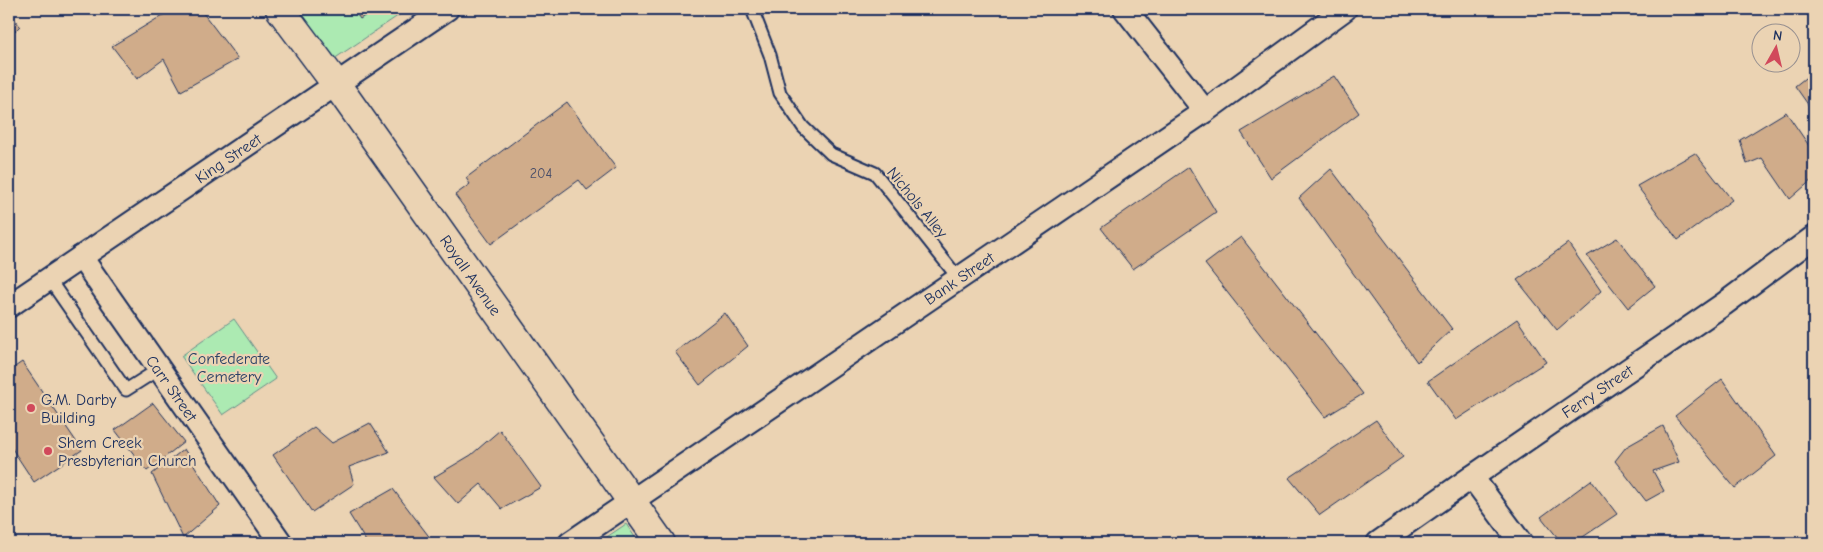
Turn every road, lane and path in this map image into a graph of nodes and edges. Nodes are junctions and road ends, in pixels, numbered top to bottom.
1 (280, 9) edge
2 (447, 9) edge
3 (752, 9) edge
4 (1125, 9) edge
5 (1345, 9) edge
6 (336, 84) junction
7 (1205, 111) junction
8 (1814, 237) edge
9 (81, 257) junction
10 (49, 279) junction
11 (958, 279) junction
12 (9, 306) edge
13 (159, 369) junction
14 (1472, 477) junction
15 (631, 501) junction
16 (281, 543) edge
17 (570, 543) edge
18 (660, 543) edge
19 (1378, 543) edge
20 (1521, 543) edge

1 - 6 street, Royall Avenue
2 - 6 street, King Street
3 - 11 lane, Nichols Alley
4 - 7 street
5 - 7 street, Bank Street
6 - 9 street, King Street
6 - 15 street, Royall Avenue
7 - 11 street, Bank Street
8 - 14 street, Ferry Street
9 - 10 street, King Street
9 - 13 street, Carr Street
10 - 12 street, King Street
10 - 13 lane
11 - 15 street, Bank Street
13 - 16 street, Carr Street
14 - 19 street, Ferry Street
14 - 20 street
15 - 17 street, Bank Street
15 - 18 street, Royall Avenue

